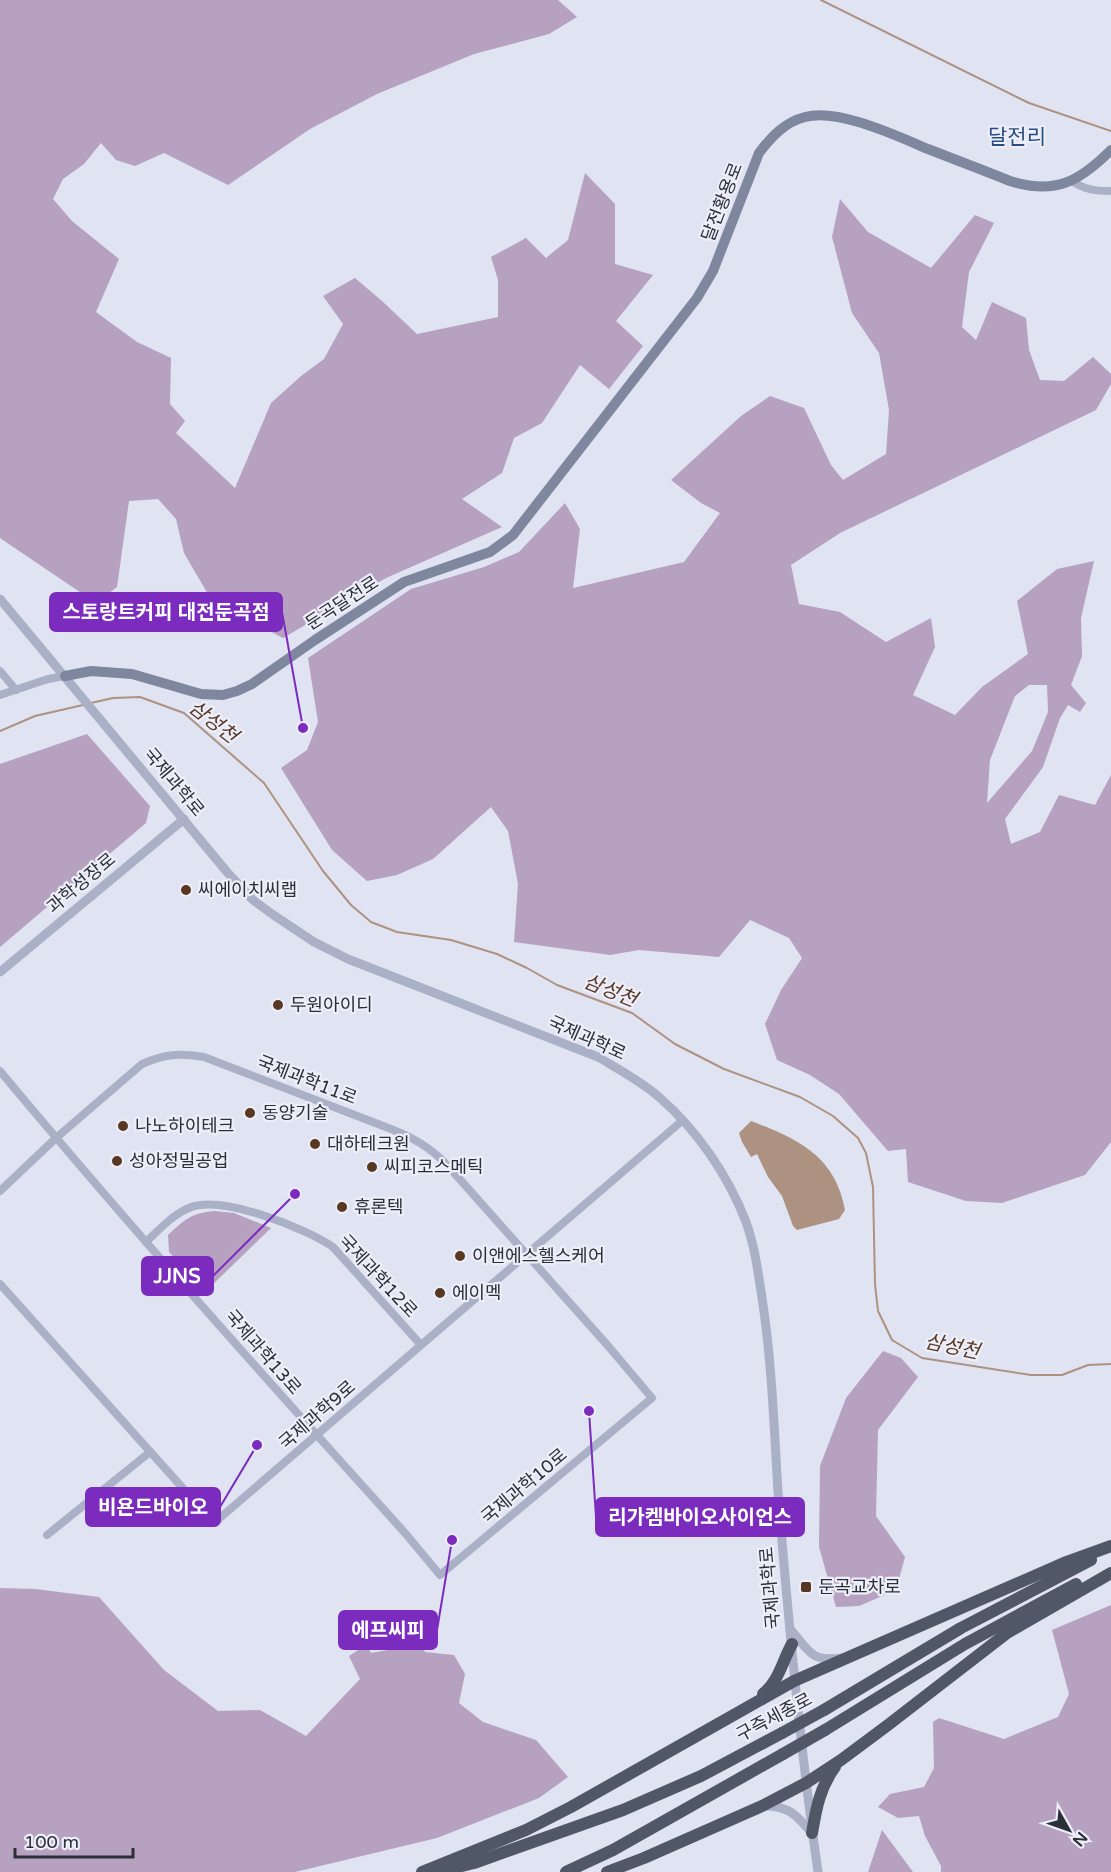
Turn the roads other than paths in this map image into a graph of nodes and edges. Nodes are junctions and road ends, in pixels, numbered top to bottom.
1 (1111, 150) edge
2 (1072, 181) junction
3 (1111, 191) edge
4 (469, 560) joint
5 (0, 599) edge
6 (0, 671) edge
7 (65, 676) junction
8 (16, 690) junction
9 (0, 695) edge
10 (184, 819) junction
11 (0, 972) edge
12 (0, 1071) edge
13 (683, 1120) junction
14 (56, 1138) junction
15 (0, 1191) edge
16 (146, 1242) junction
17 (526, 1254) junction
18 (0, 1284) edge
19 (421, 1345) junction
20 (316, 1435) junction
21 (150, 1452) junction
22 (47, 1535) dead end
23 (1111, 1546) edge
24 (1111, 1551) edge
25 (1111, 1568) edge
26 (1111, 1573) edge
27 (790, 1629) junction
28 (792, 1644) junction
29 (847, 1657) junction
30 (794, 1681) junction
31 (753, 1704) junction
32 (841, 1760) junction
33 (806, 1783) junction
34 (762, 1806) junction
35 (812, 1833) junction
36 (422, 1872) edge
37 (435, 1872) edge
38 (566, 1872) edge
39 (607, 1872) edge
40 (818, 1872) edge

1 - 2 main road, 달전황용로
2 - 3 street
2 - 4 main road, 달전황용로
4 - 7 main road, 둔곡달전로
5 - 7 street, 국제과학로
6 - 8 street
7 - 8 street
7 - 10 street, 국제과학로
8 - 9 street
10 - 11 street, 과학성장로
10 - 13 street, 국제과학로
12 - 14 street, 국제과학13로
13 - 17 street, 국제과학9로
13 - 27 street, 국제과학로
14 - 15 street
14 - 16 street, 국제과학13로
14 - 17 street, 국제과학11로
16 - 19 street, 국제과학12로
16 - 20 street, 국제과학13로
17 - 19 street, 국제과학9로
17 - 20 street, 국제과학10로
18 - 21 street, 국제과학9로
19 - 20 street, 국제과학9로
20 - 21 street, 국제과학9로
21 - 22 street
23 - 29 highway
24 - 37 highway, 구즉세종로, bridge
25 - 38 highway, 구즉세종로, bridge
26 - 32 highway
27 - 28 street, 국제과학로
27 - 29 street
28 - 30 street, 국제과학로
28 - 31 highway
29 - 30 highway
30 - 31 highway
30 - 33 street, 국제과학로
31 - 36 highway
32 - 33 highway
32 - 35 highway
33 - 34 highway
33 - 35 street, 국제과학로
34 - 35 street
34 - 39 highway
35 - 40 street, 국제과학로

